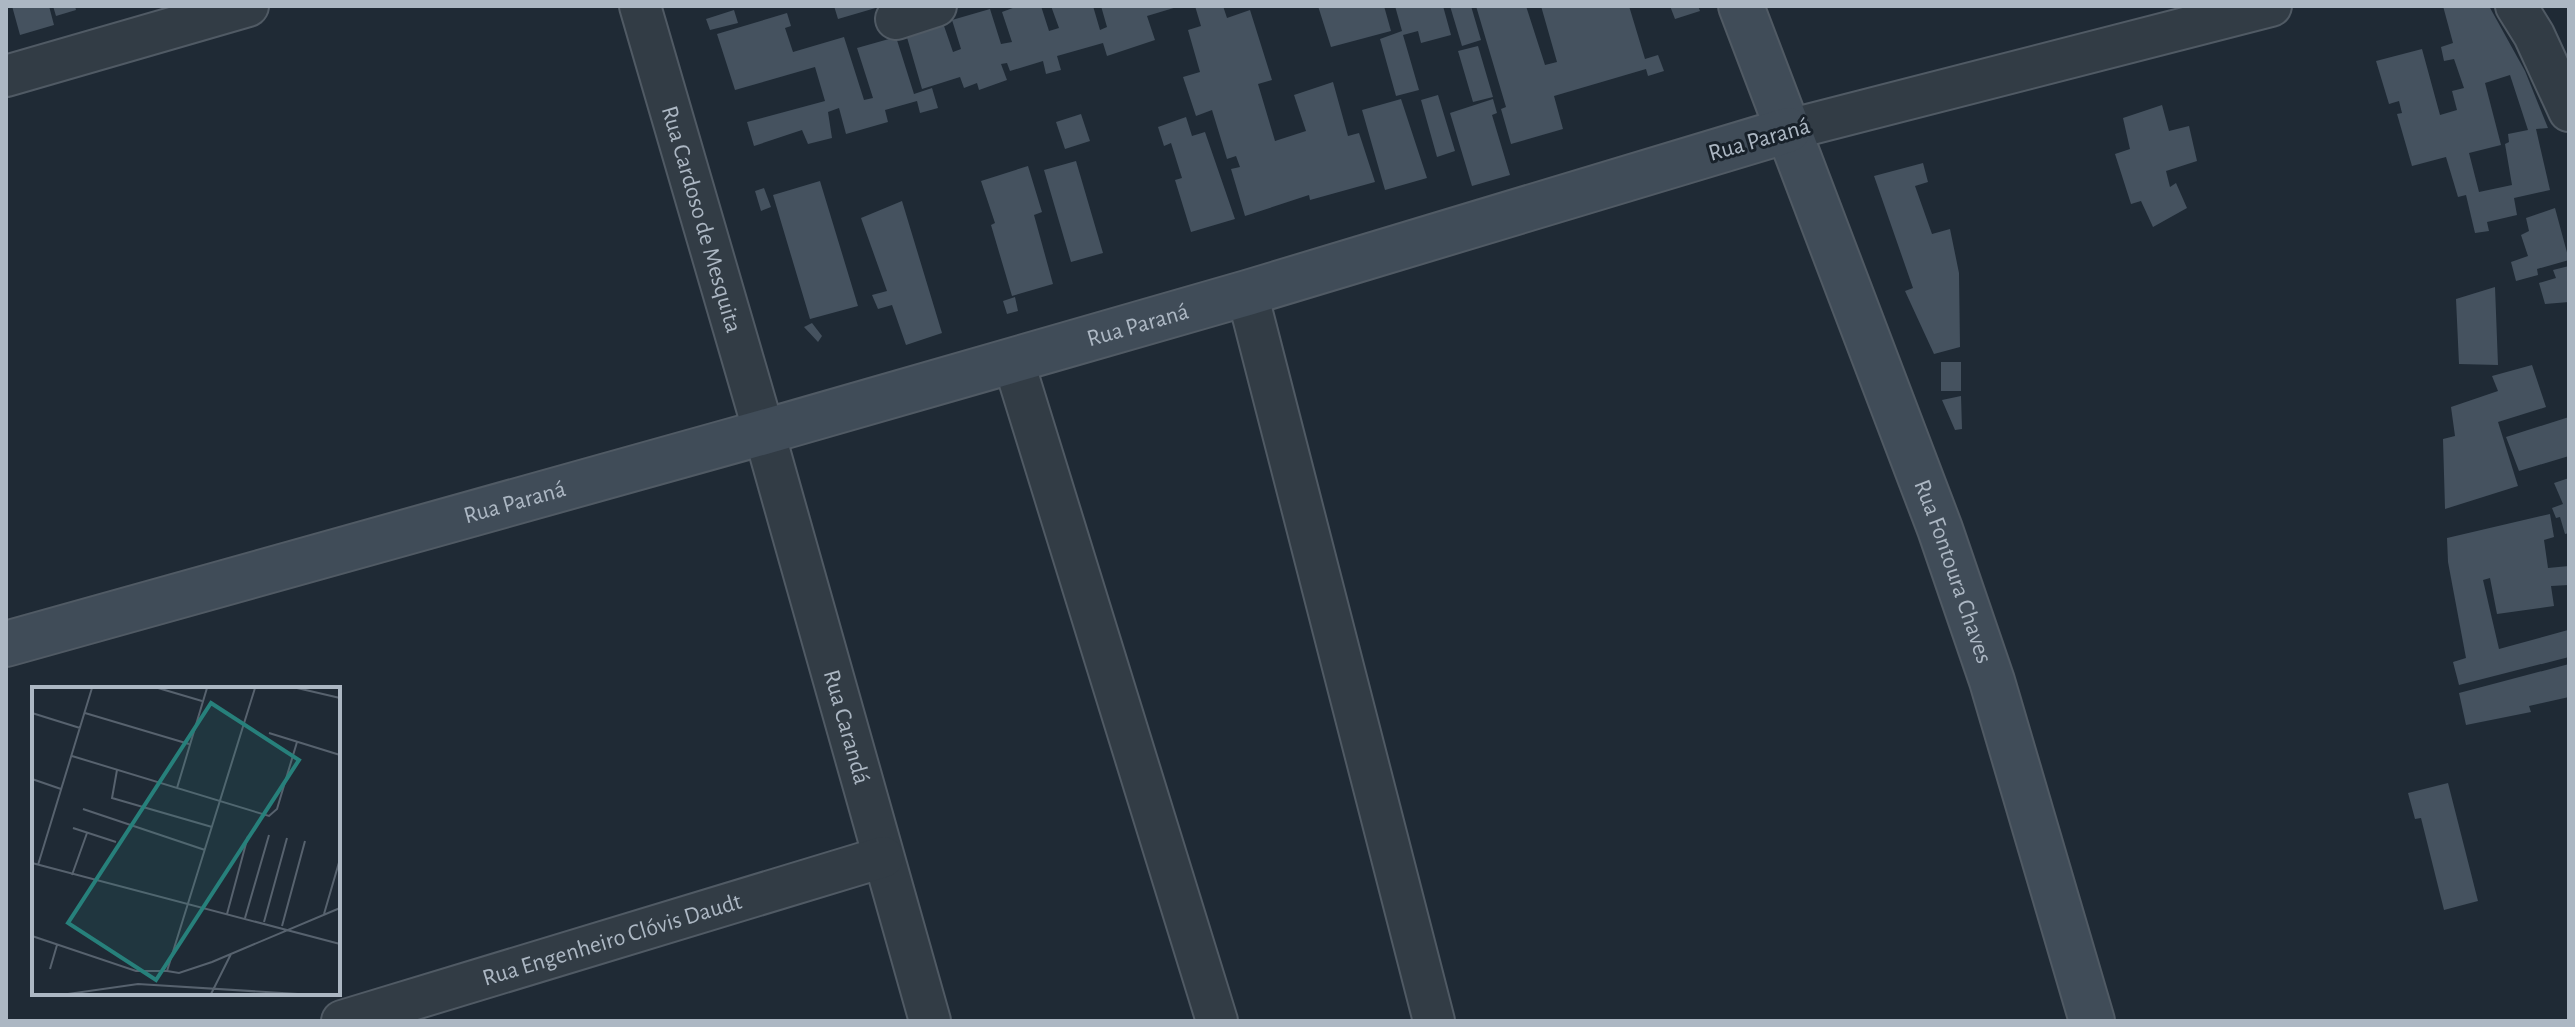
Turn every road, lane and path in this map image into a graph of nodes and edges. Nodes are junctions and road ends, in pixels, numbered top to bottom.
1 (248, 6) edge
2 (640, 6) edge
3 (936, 6) edge
4 (1741, 6) edge
5 (2271, 6) edge
6 (2516, 6) edge
7 (896, 19) dead end
8 (6, 76) edge
9 (2569, 111) edge
10 (1788, 130) junction
11 (1247, 293) junction
12 (1013, 360) junction
13 (764, 432) junction
14 (6, 644) edge
15 (883, 857) junction
16 (460, 1004) edge
17 (342, 1021) edge
18 (930, 1021) edge
19 (1217, 1021) edge
20 (1434, 1021) edge
21 (2092, 1021) edge

1 - 8 street
2 - 13 street, Rua Cardoso de Mesquita
3 - 7 street
4 - 10 street, Rua Fontoura Chaves
5 - 10 street, Rua Paraná
6 - 9 street
10 - 11 street, Rua Paraná
10 - 21 street, Rua Fontoura Chaves
11 - 12 street, Rua Paraná
11 - 20 street
12 - 13 street, Rua Paraná
12 - 19 street
13 - 14 street, Rua Paraná
13 - 15 street, Rua Carandá
15 - 16 street, Rua Engenheiro Clóvis Daudt
15 - 18 street, Rua Carandá
16 - 17 street, Rua Engenheiro Clóvis Daudt

